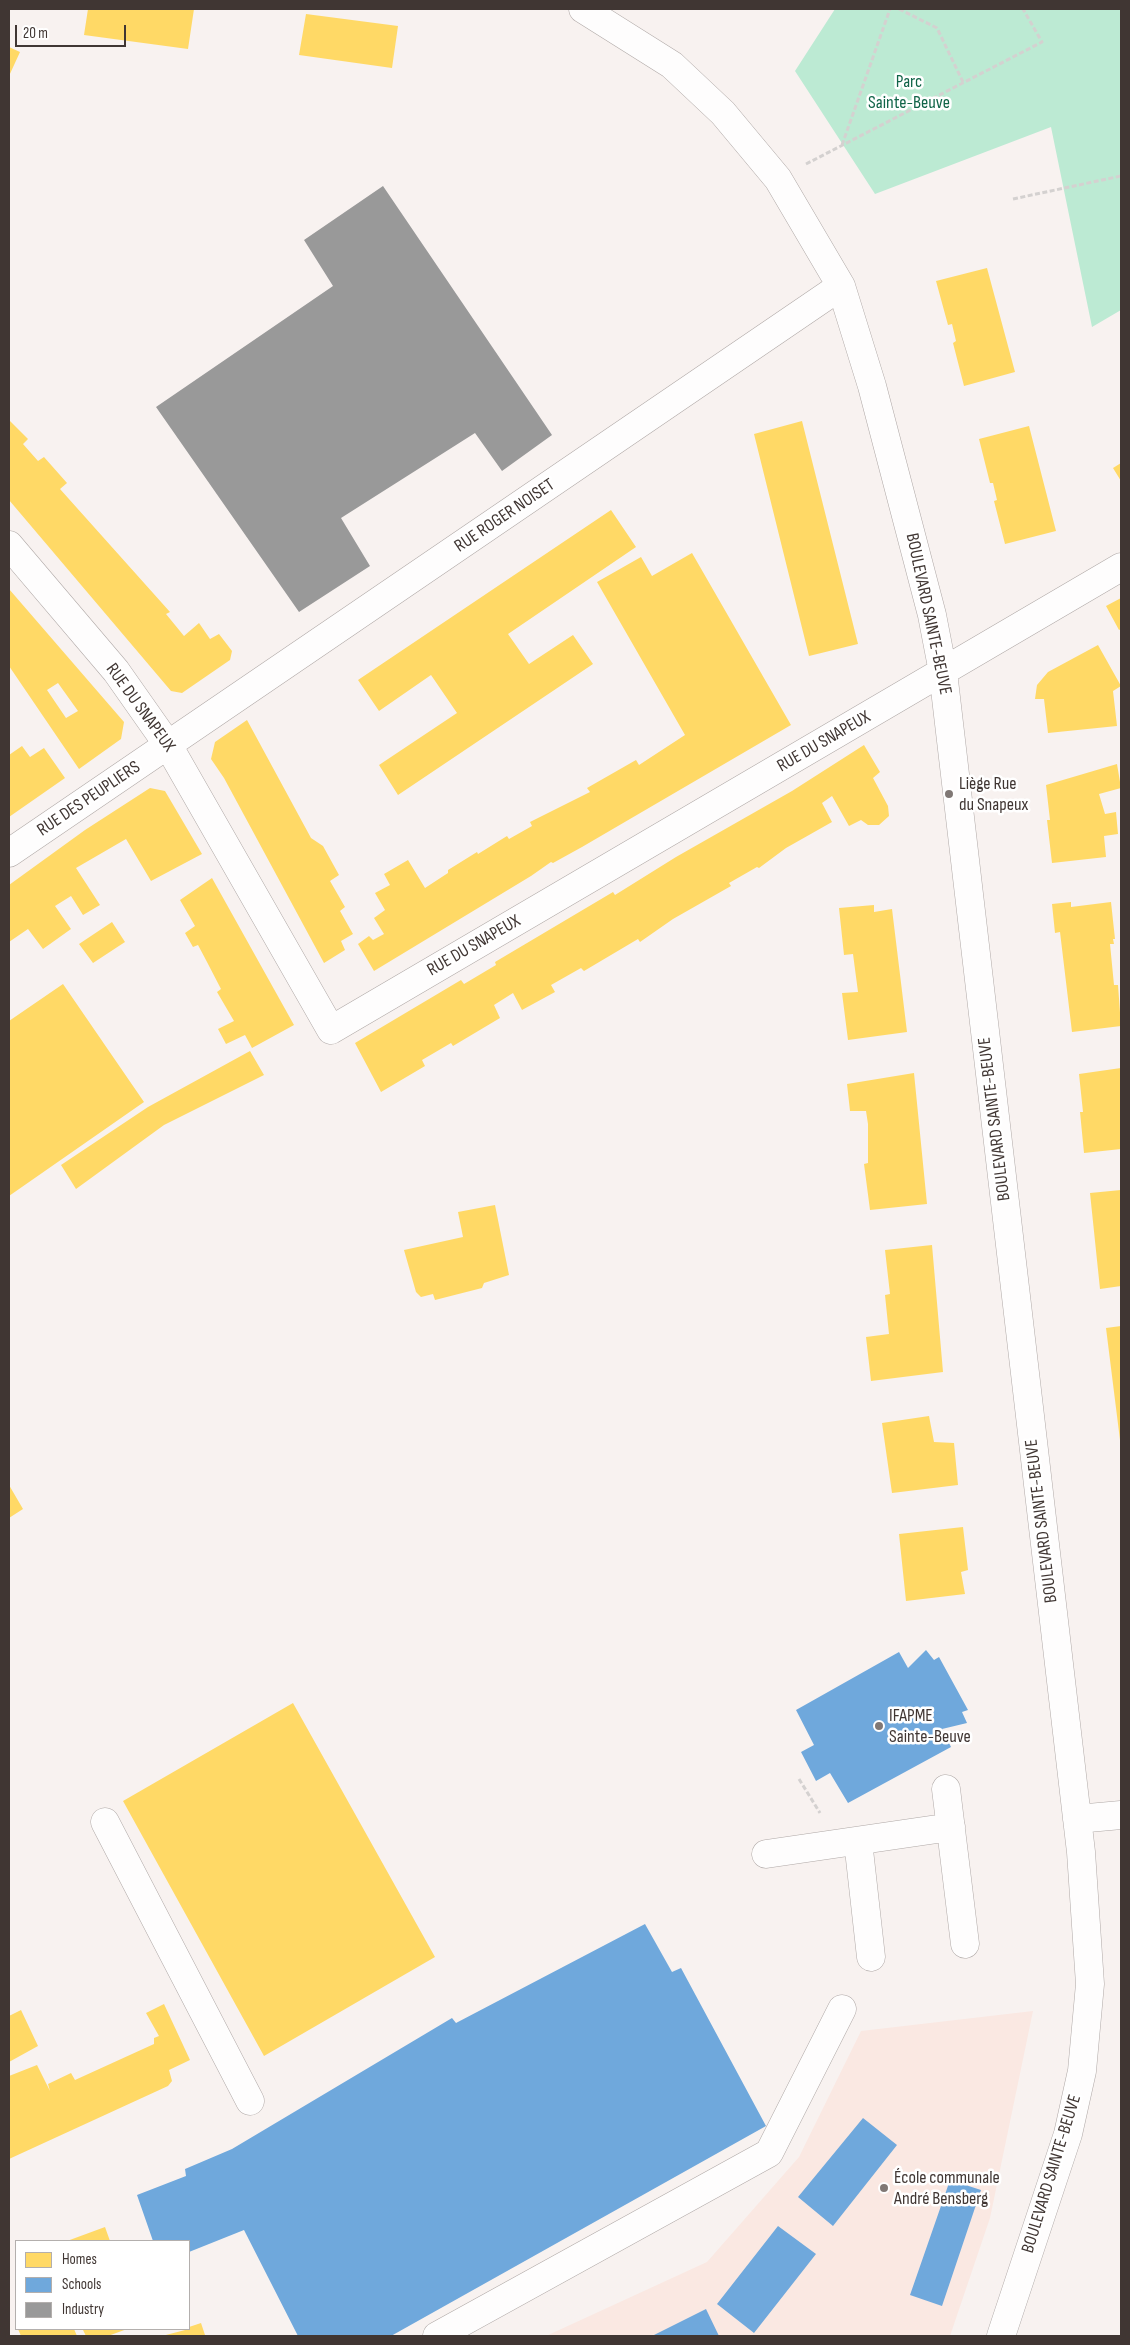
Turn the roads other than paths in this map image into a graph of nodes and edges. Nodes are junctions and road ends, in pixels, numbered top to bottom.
1 (583, 9) edge
2 (841, 286) junction
3 (9, 545) edge
4 (1121, 567) edge
5 (943, 672) junction
6 (168, 745) junction
7 (9, 853) edge
8 (946, 1789) dead end
9 (1121, 1814) edge
10 (1077, 1819) junction
11 (105, 1822) dead end
12 (951, 1827) junction
13 (858, 1841) junction
14 (766, 1854) dead end
15 (965, 1944) dead end
16 (871, 1957) dead end
17 (842, 2009) dead end
18 (250, 2101) dead end
19 (437, 2336) edge
20 (1001, 2336) edge

1 - 2 street, BOULEVARD SAINTE-BEUVE
2 - 5 street, BOULEVARD SAINTE-BEUVE
2 - 6 street, RUE ROGER NOISET
3 - 6 street, RUE DU SNAPEUX
4 - 5 street, RUE DU SNAPEUX
5 - 6 street, RUE DU SNAPEUX
5 - 10 street, BOULEVARD SAINTE-BEUVE
6 - 7 street, RUE DES PEUPLIERS
8 - 12 street
9 - 10 street
10 - 20 street, BOULEVARD SAINTE-BEUVE
11 - 18 street
12 - 13 street
12 - 15 street
13 - 14 street
13 - 16 street
17 - 19 street

